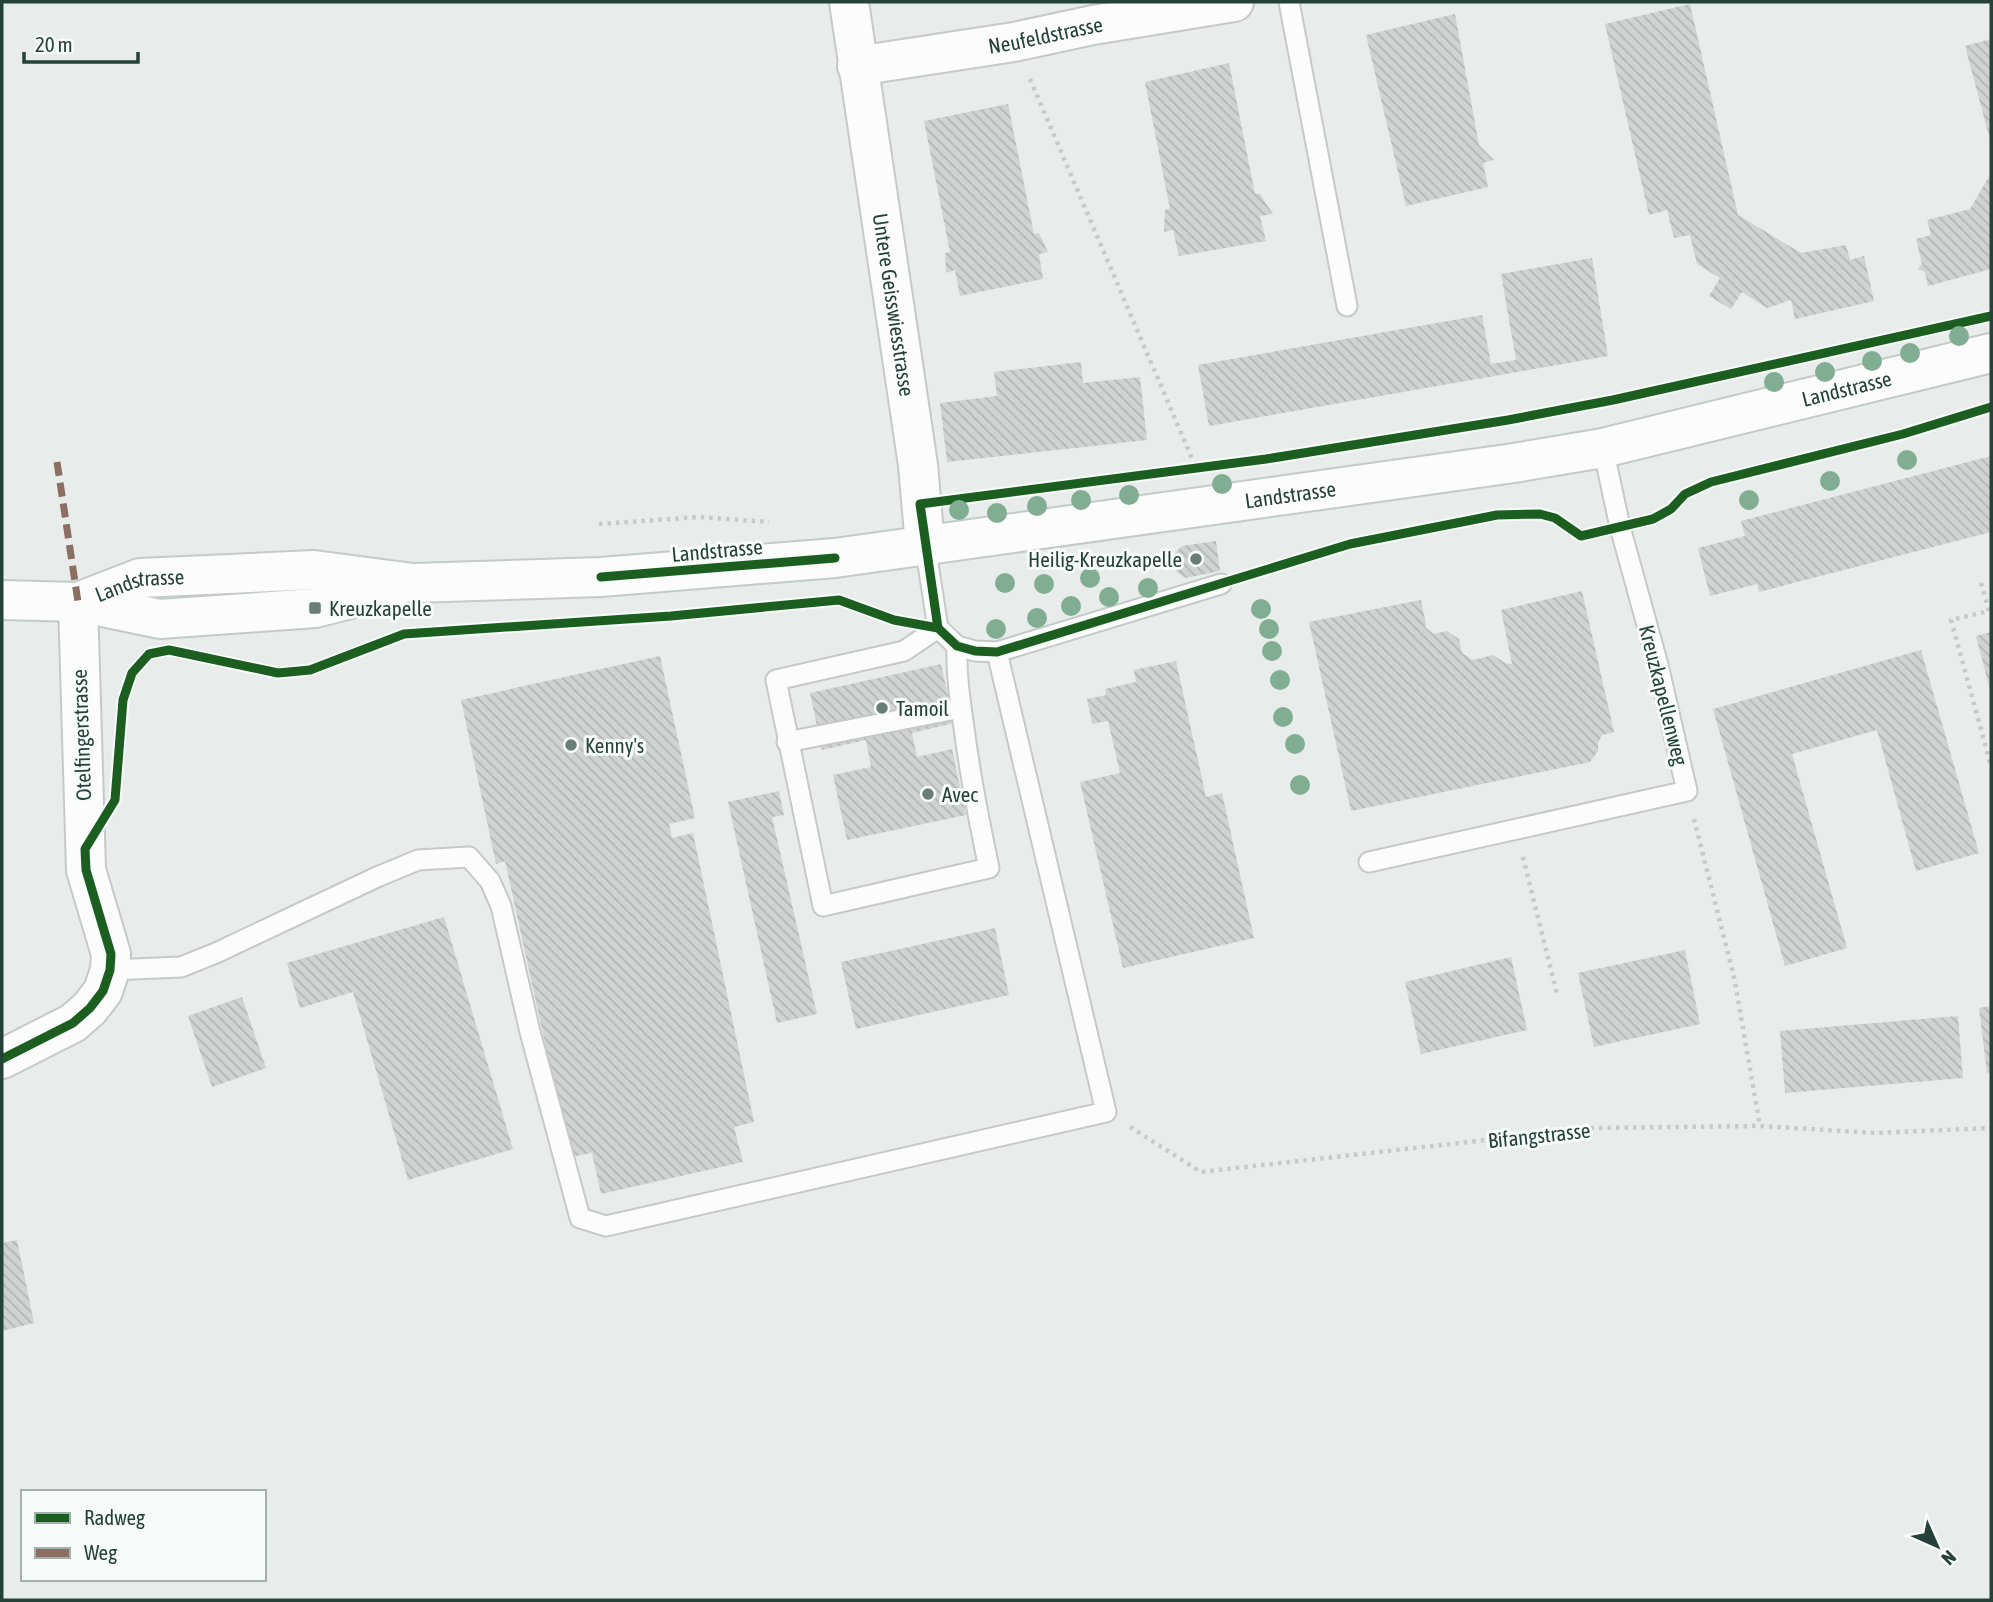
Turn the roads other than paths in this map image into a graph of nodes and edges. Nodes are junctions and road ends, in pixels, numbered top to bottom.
1 (849, 2) edge
2 (1234, 2) edge
3 (1289, 2) edge
4 (857, 66) junction
5 (1347, 306) dead end
6 (1991, 353) edge
7 (1603, 448) junction
8 (925, 545) junction
9 (1221, 584) dead end
10 (2, 600) edge
11 (78, 602) junction
12 (938, 628) junction
13 (957, 646) junction
14 (997, 652) junction
15 (961, 708) junction
16 (788, 742) junction
17 (1369, 862) dead end
18 (110, 970) junction
19 (2, 1059) edge

1 - 4 main road, Untere Geisswiesstrasse
2 - 4 main road, Neufeldstrasse
3 - 5 lane
4 - 8 main road, Untere Geisswiesstrasse
6 - 7 main road, Landstrasse
7 - 8 main road, Landstrasse
7 - 17 lane, Kreuzkapellenweg
8 - 11 main road, Landstrasse
8 - 12 lane
9 - 14 lane
10 - 11 main road, Landstrasse
11 - 18 main road, Otelfingerstrasse
12 - 13 lane
12 - 16 lane
13 - 14 lane
13 - 15 lane
14 - 18 lane
15 - 16 lane
15 - 16 lane
18 - 19 main road

